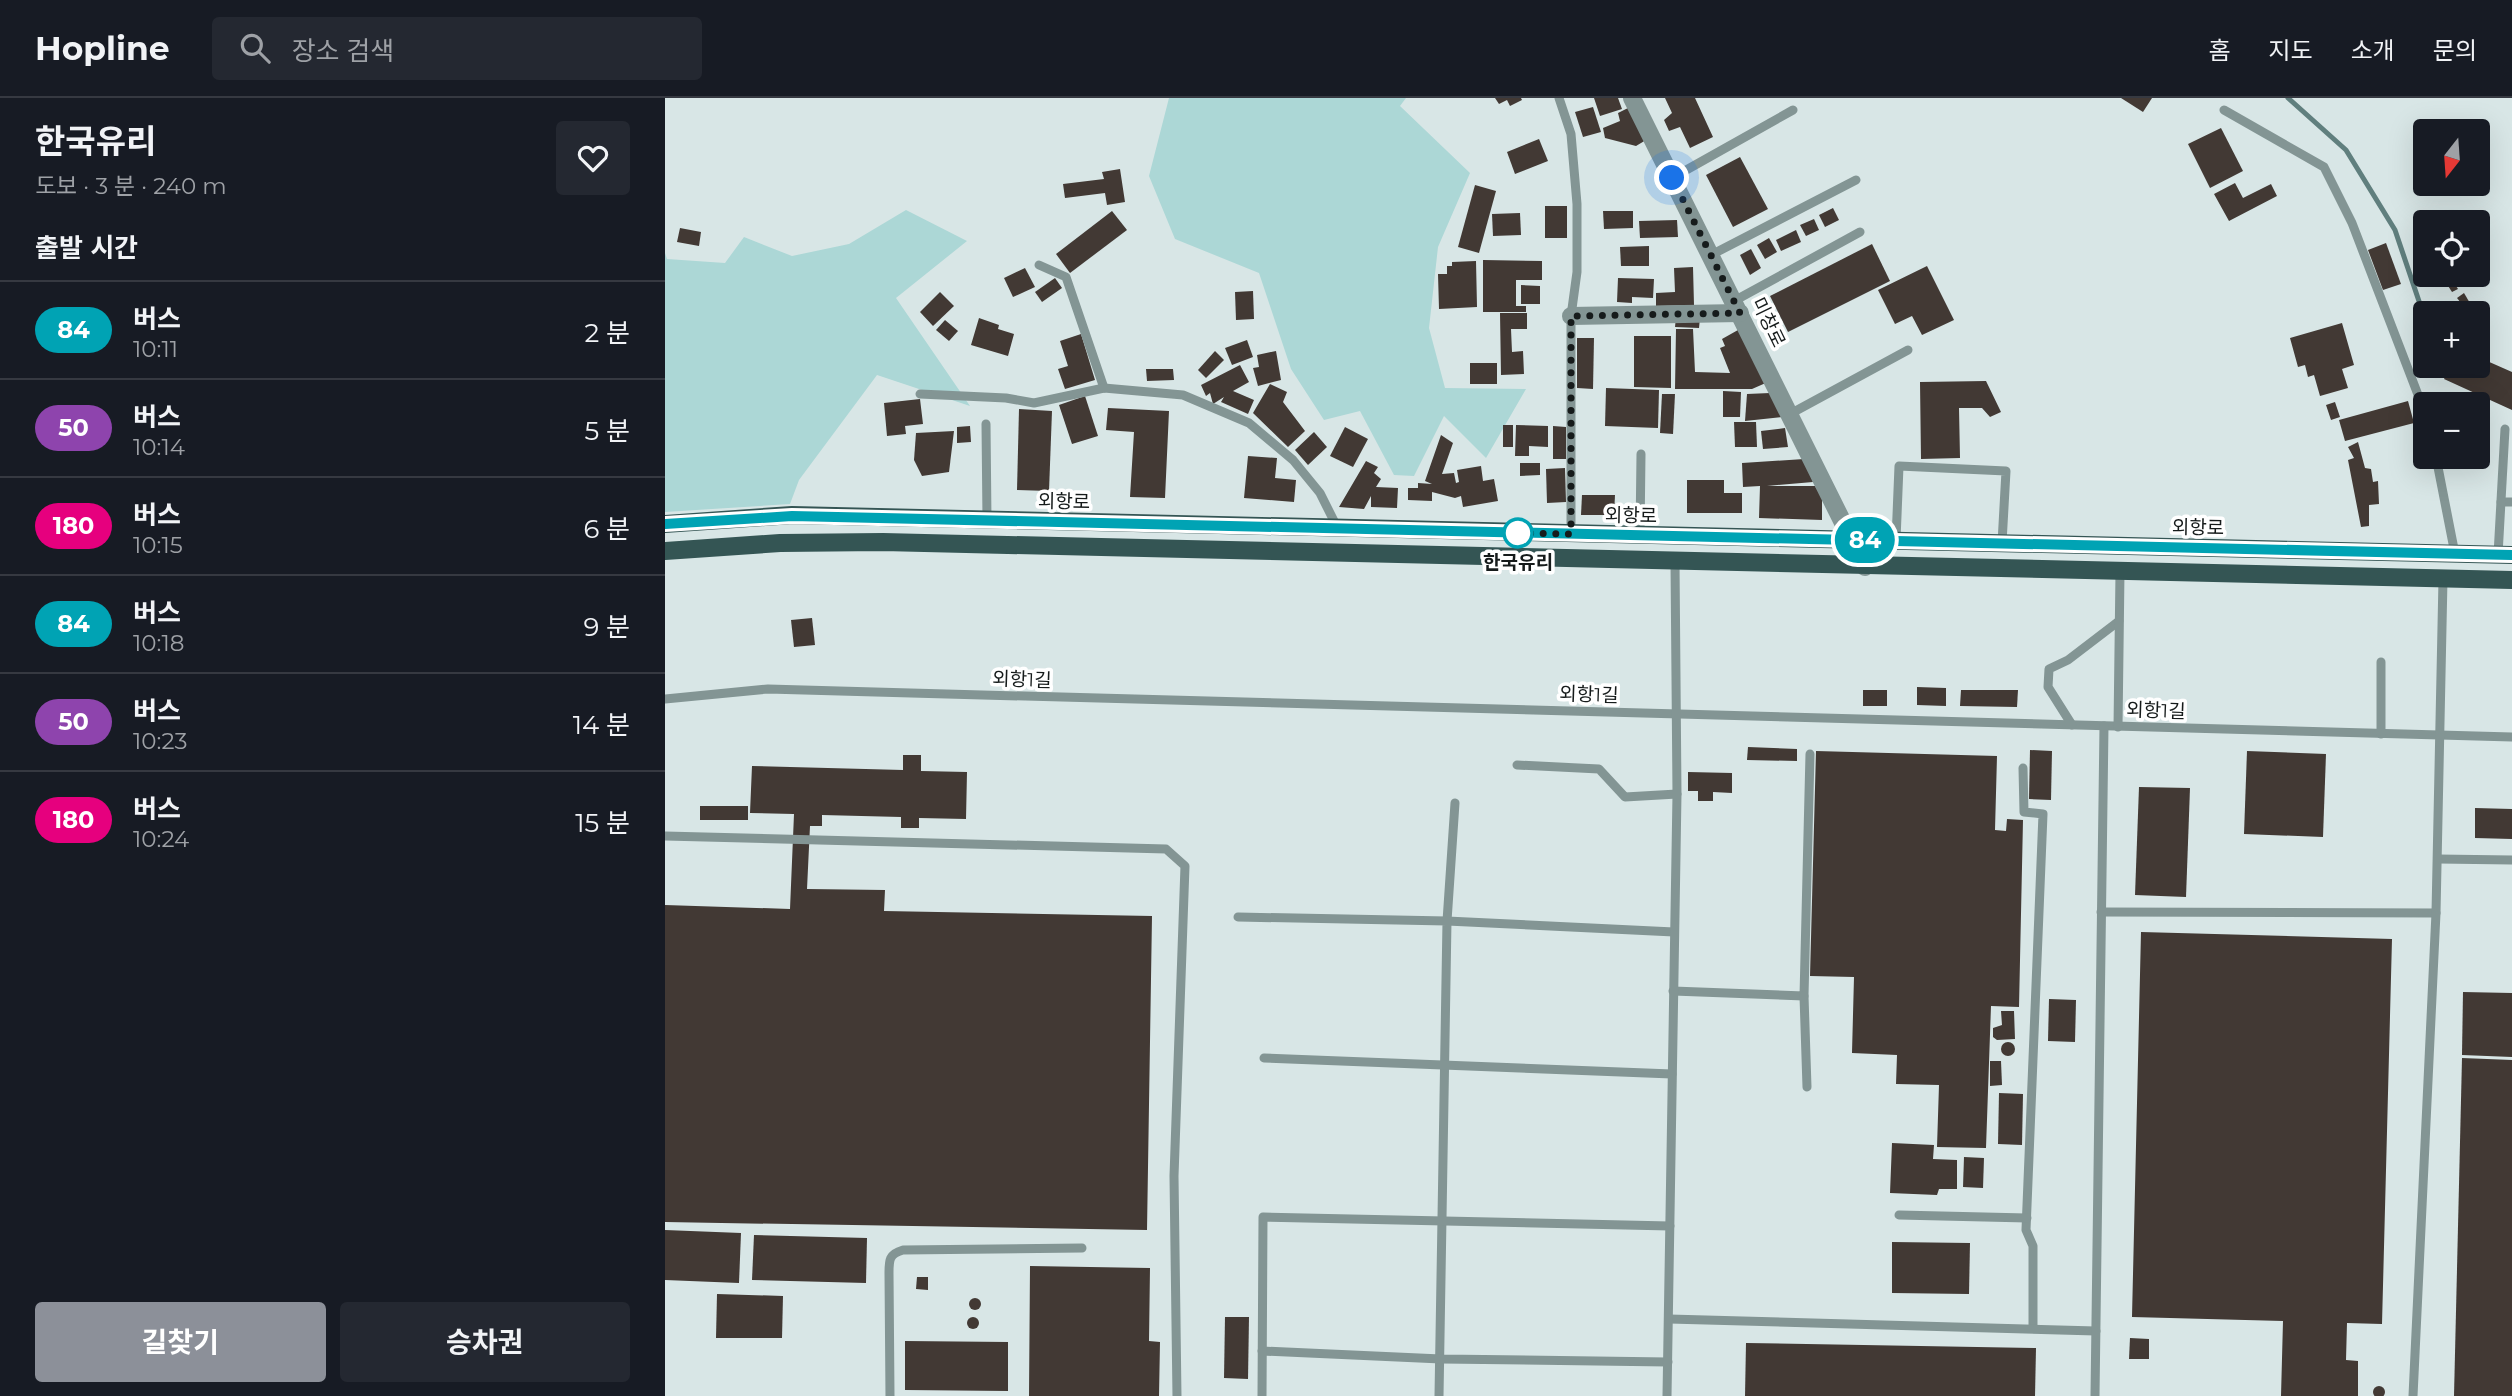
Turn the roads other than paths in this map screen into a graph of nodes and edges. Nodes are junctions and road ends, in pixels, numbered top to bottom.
1 (1559, 98) edge
2 (1632, 98) edge
3 (1793, 110) dead end
4 (2224, 110) dead end
5 (1672, 178) junction
6 (1856, 180) dead end
7 (1860, 232) dead end
8 (1711, 256) junction
9 (1039, 265) dead end
10 (1737, 307) junction
11 (1571, 316) junction
12 (1908, 350) dead end
13 (1104, 388) junction
14 (2417, 392) edge
15 (920, 394) dead end
16 (1790, 414) junction
17 (986, 424) dead end
18 (2505, 429) dead end
19 (1641, 454) dead end
20 (2438, 469) edge
21 (2501, 502) junction
22 (2512, 502) edge
23 (987, 520) junction
24 (665, 524) edge
25 (1338, 529) junction
26 (1571, 534) junction
27 (1640, 536) junction
28 (1853, 540) junction
29 (1896, 540) junction
30 (2002, 543) junction
31 (665, 551) edge
32 (2455, 554) junction
33 (2505, 555) edge
34 (1675, 562) junction
35 (1865, 567) junction
36 (2120, 572) junction
37 (2443, 579) junction
38 (2512, 580) edge
39 (2119, 621) junction
40 (2381, 662) dead end
41 (665, 690) edge
42 (665, 699) edge
43 (1677, 714) junction
44 (2072, 725) junction
45 (2104, 726) junction
46 (2117, 726) junction
47 (2381, 734) junction
48 (2441, 735) junction
49 (2512, 737) edge
50 (1810, 754) dead end
51 (1517, 765) dead end
52 (2022, 768) dead end
53 (1677, 794) junction
54 (1455, 803) dead end
55 (665, 836) edge
56 (2438, 859) junction
57 (2512, 860) edge
58 (2101, 912) junction
59 (2436, 913) junction
60 (1238, 917) dead end
61 (1447, 921) junction
62 (1674, 932) junction
63 (1673, 991) junction
64 (1804, 996) junction
65 (1264, 1058) dead end
66 (1446, 1066) junction
67 (1672, 1074) junction
68 (1807, 1087) dead end
69 (1899, 1215) dead end
70 (2027, 1218) junction
71 (1442, 1222) junction
72 (1670, 1226) junction
73 (1082, 1248) dead end
74 (1669, 1319) junction
75 (2032, 1328) junction
76 (2096, 1331) junction
77 (1262, 1351) junction
78 (1441, 1359) junction
79 (1668, 1362) junction
80 (890, 1396) edge
81 (1177, 1396) edge
82 (1262, 1396) edge
83 (1439, 1396) edge
84 (1667, 1396) edge
85 (2095, 1396) edge
86 (2413, 1396) edge

1 - 11 lane
2 - 5 street, 미창로
3 - 5 lane
4 - 14 lane
5 - 8 street, 미창로
6 - 8 lane
7 - 10 lane
8 - 10 street, 미창로
9 - 13 lane
10 - 11 street
10 - 16 street, 미창로
11 - 26 lane
12 - 16 lane
13 - 15 lane
13 - 25 lane
16 - 28 street, 미창로
17 - 23 lane
18 - 21 lane
19 - 27 lane
20 - 32 lane
21 - 22 lane
21 - 33 lane
23 - 24 main road, 외항로
23 - 25 main road, 외항로
25 - 26 main road, 외항로
26 - 27 main road, 외항로
27 - 28 main road, 외항로
28 - 29 main road, 외항로
28 - 35 street, 미창로
29 - 30 main road, 외항로
29 - 30 lane
30 - 32 main road, 외항로
31 - 34 main road
32 - 33 main road, 외항로
34 - 35 main road
34 - 43 lane
35 - 36 main road
36 - 37 main road
36 - 39 lane
37 - 38 main road
37 - 48 lane
39 - 44 lane
39 - 46 lane
40 - 47 lane
41 - 42 lane
42 - 43 lane, 외항1길
43 - 44 lane, 외항1길
43 - 53 lane
44 - 45 lane, 외항1길
45 - 46 lane, 외항1길
45 - 58 lane
46 - 47 lane, 외항1길
47 - 48 lane, 외항1길
48 - 49 lane, 외항1길
48 - 56 lane
50 - 64 lane
51 - 53 lane
52 - 70 lane
53 - 62 lane
54 - 61 lane
55 - 81 lane
56 - 57 lane
56 - 59 lane
58 - 59 lane
58 - 76 lane
59 - 86 lane
60 - 61 lane
61 - 62 lane
61 - 66 lane
62 - 63 lane
63 - 64 lane
63 - 67 lane
64 - 68 lane
65 - 66 lane
66 - 67 lane
66 - 71 lane
67 - 72 lane
69 - 70 lane
70 - 75 lane
71 - 72 lane
71 - 77 lane
71 - 78 lane
72 - 74 lane
73 - 80 lane
74 - 75 lane
74 - 79 lane
75 - 76 lane
76 - 85 lane
77 - 78 lane
77 - 82 lane
78 - 79 lane
78 - 83 lane
79 - 84 lane

